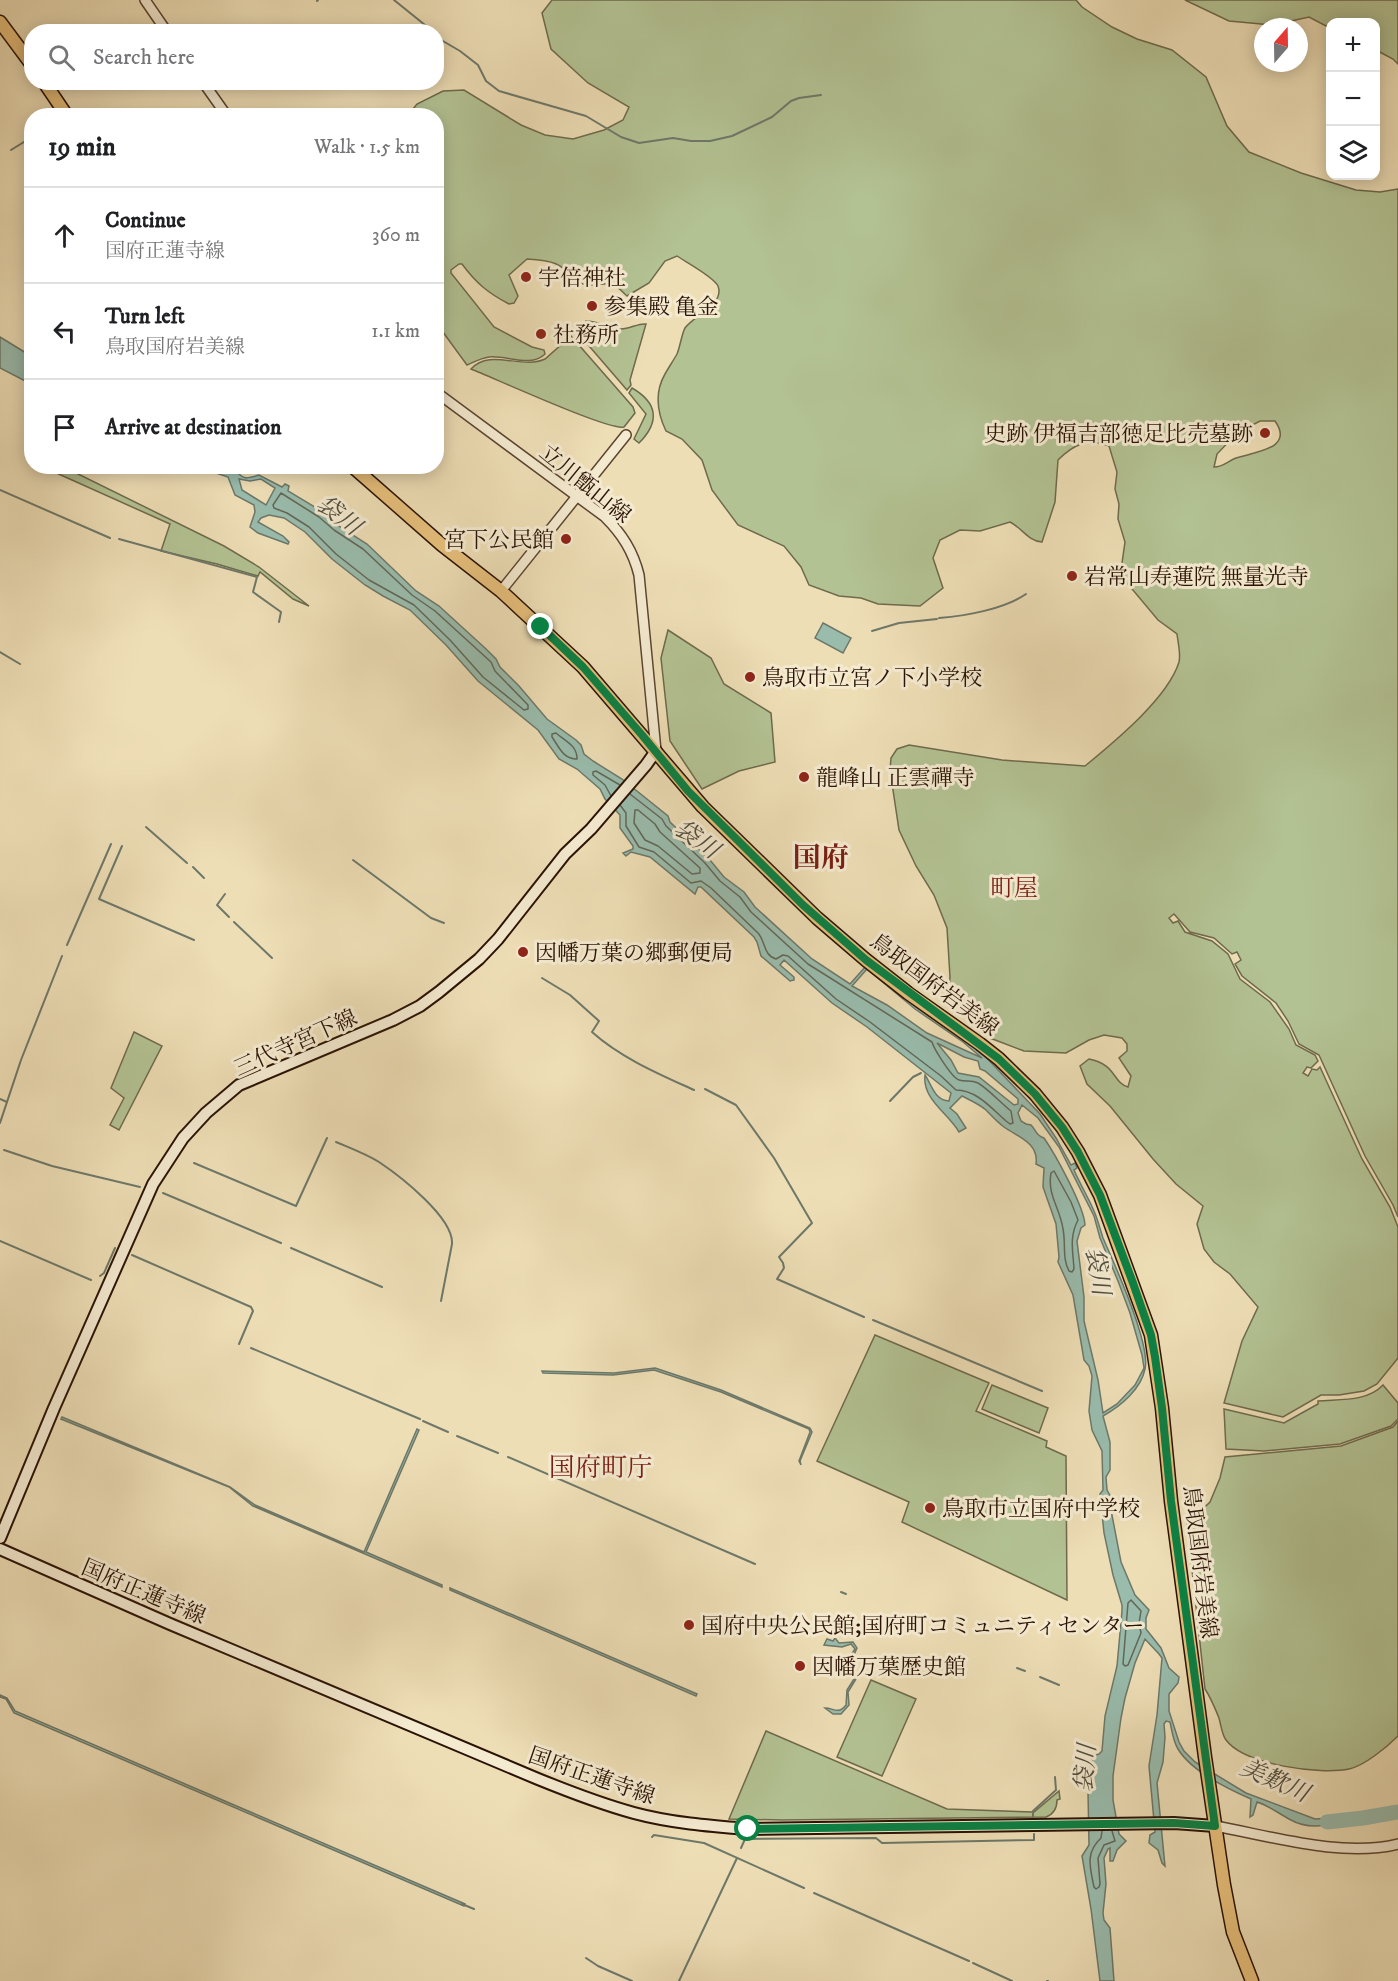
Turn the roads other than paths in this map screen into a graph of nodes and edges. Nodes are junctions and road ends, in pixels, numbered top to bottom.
1 (145, 0) edge
2 (0, 22) edge
3 (162, 24) edge
4 (24, 54) edge
5 (49, 90) edge
6 (209, 90) edge
7 (62, 108) edge
8 (221, 108) edge
9 (444, 398) edge
10 (626, 435) dead end
11 (361, 474) edge
12 (577, 496) junction
13 (501, 591) junction
14 (656, 750) junction
15 (0, 1538) edge
16 (0, 1549) edge
17 (1215, 1826) junction
18 (1398, 1844) edge
19 (1252, 1981) edge

1 - 3 street
2 - 4 main road
5 - 7 main road
6 - 8 street
9 - 12 street, 立川甑山線
10 - 12 street
11 - 13 main road, 鳥取国府岩美線
12 - 13 street
12 - 14 street, 立川甑山線
13 - 14 main road, 鳥取国府岩美線
14 - 15 main road, 三代寺宮下線
14 - 17 main road, 鳥取国府岩美線
16 - 17 main road, 国府正蓮寺線
17 - 18 street
17 - 19 main road, 鳥取国府岩美線

